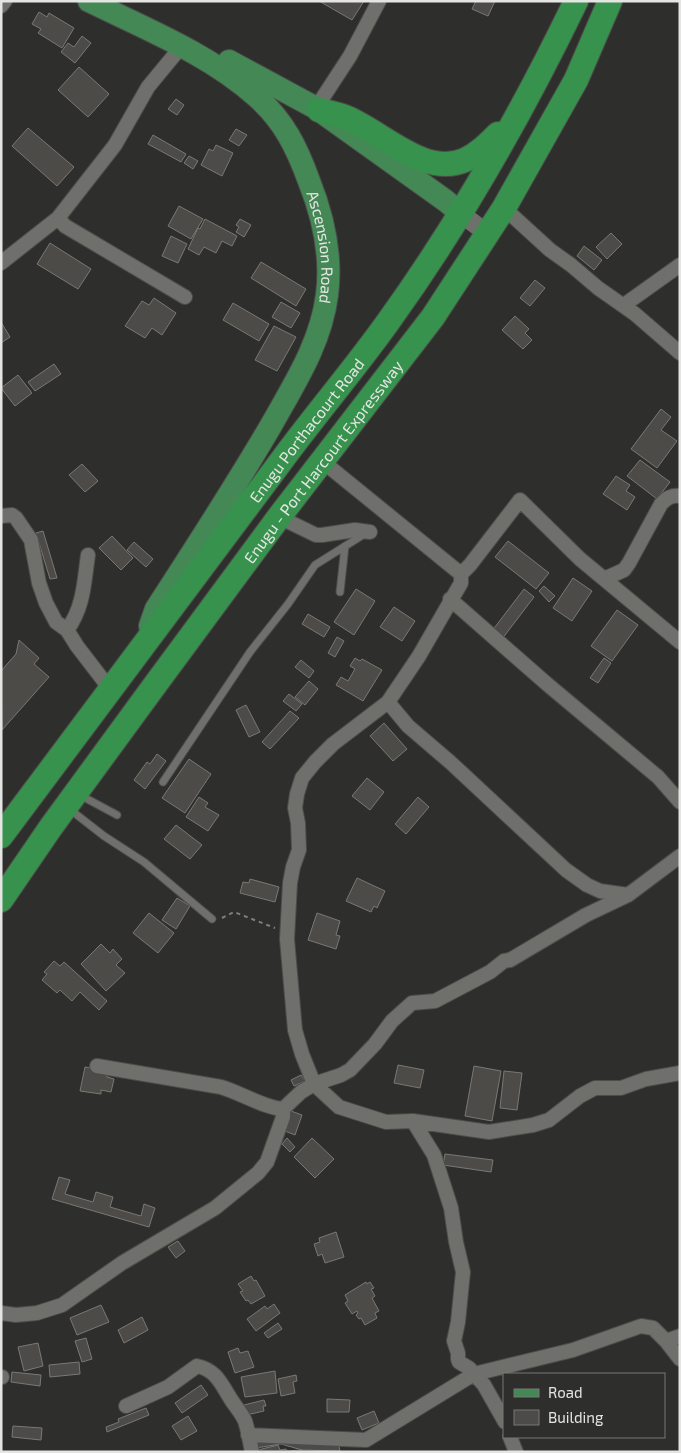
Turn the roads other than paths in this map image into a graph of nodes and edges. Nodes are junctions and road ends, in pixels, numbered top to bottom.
1 (5, 1) edge
2 (89, 1) edge
3 (117, 1) edge
4 (379, 1) edge
5 (576, 1) edge
6 (610, 1) edge
7 (1, 6) edge
8 (181, 47) junction
9 (317, 109) junction
10 (519, 113) junction
11 (504, 208) junction
12 (460, 213) junction
13 (58, 218) junction
14 (488, 234) junction
15 (1, 263) edge
16 (680, 265) edge
17 (185, 297) dead end
18 (624, 305) junction
19 (680, 353) edge
20 (322, 462) junction
21 (678, 492) edge
22 (1, 516) edge
23 (279, 517) junction
24 (370, 532) joint
25 (344, 546) junction
26 (88, 555) dead end
27 (462, 574) junction
28 (604, 579) junction
29 (340, 592) dead end
30 (450, 599) junction
31 (67, 630) junction
32 (680, 642) edge
33 (140, 650) junction
34 (110, 689) junction
35 (388, 702) junction
36 (164, 782) dead end
37 (71, 800) junction
38 (680, 802) edge
39 (117, 815) dead end
40 (1, 836) edge
41 (680, 856) edge
42 (628, 895) junction
43 (1, 900) edge
44 (212, 919) road end
45 (97, 1066) dead end
46 (680, 1073) edge
47 (321, 1085) junction
48 (284, 1108) junction
49 (413, 1121) junction
50 (1, 1313) edge
51 (680, 1336) edge
52 (666, 1341) junction
53 (680, 1359) edge
54 (474, 1374) junction
55 (126, 1406) dead end
56 (503, 1418) edge
57 (248, 1436) junction
58 (510, 1438) edge
59 (252, 1452) edge
60 (516, 1452) edge

1 - 7 street
2 - 8 main road, Ascension Road
3 - 9 main road
4 - 9 street
5 - 10 highway, Enugu Porthacourt Road
6 - 11 highway, Enugu - Port Harcourt Expressway
8 - 13 street
8 - 33 main road, Ascension Road
9 - 10 highway
9 - 12 main road
10 - 12 highway, Enugu Porthacourt Road
11 - 14 highway, Enugu - Port Harcourt Expressway
11 - 18 street
12 - 14 street
12 - 33 highway, Enugu Porthacourt Road
13 - 15 street
13 - 17 street
14 - 20 highway, Enugu - Port Harcourt Expressway
16 - 18 street
18 - 19 street
20 - 23 highway, Enugu - Port Harcourt Expressway
20 - 27 street
21 - 28 street
22 - 31 street
23 - 24 street
23 - 37 highway, Enugu - Port Harcourt Expressway
24 - 25 lane
25 - 29 lane
25 - 36 lane
26 - 31 street
27 - 28 street
27 - 30 street
28 - 32 street
30 - 35 street
30 - 38 street
31 - 34 street
33 - 34 highway, Enugu Porthacourt Road
34 - 40 highway, Enugu Porthacourt Road
35 - 42 street
35 - 47 street
37 - 39 lane
37 - 43 highway, Enugu - Port Harcourt Expressway
37 - 44 lane
41 - 42 street
42 - 47 street
45 - 48 street
46 - 49 street
47 - 48 street
47 - 49 street
48 - 50 street
49 - 54 street
51 - 52 street
52 - 53 street
52 - 54 street
54 - 56 street
54 - 57 street
55 - 57 street
57 - 59 street
58 - 60 street

